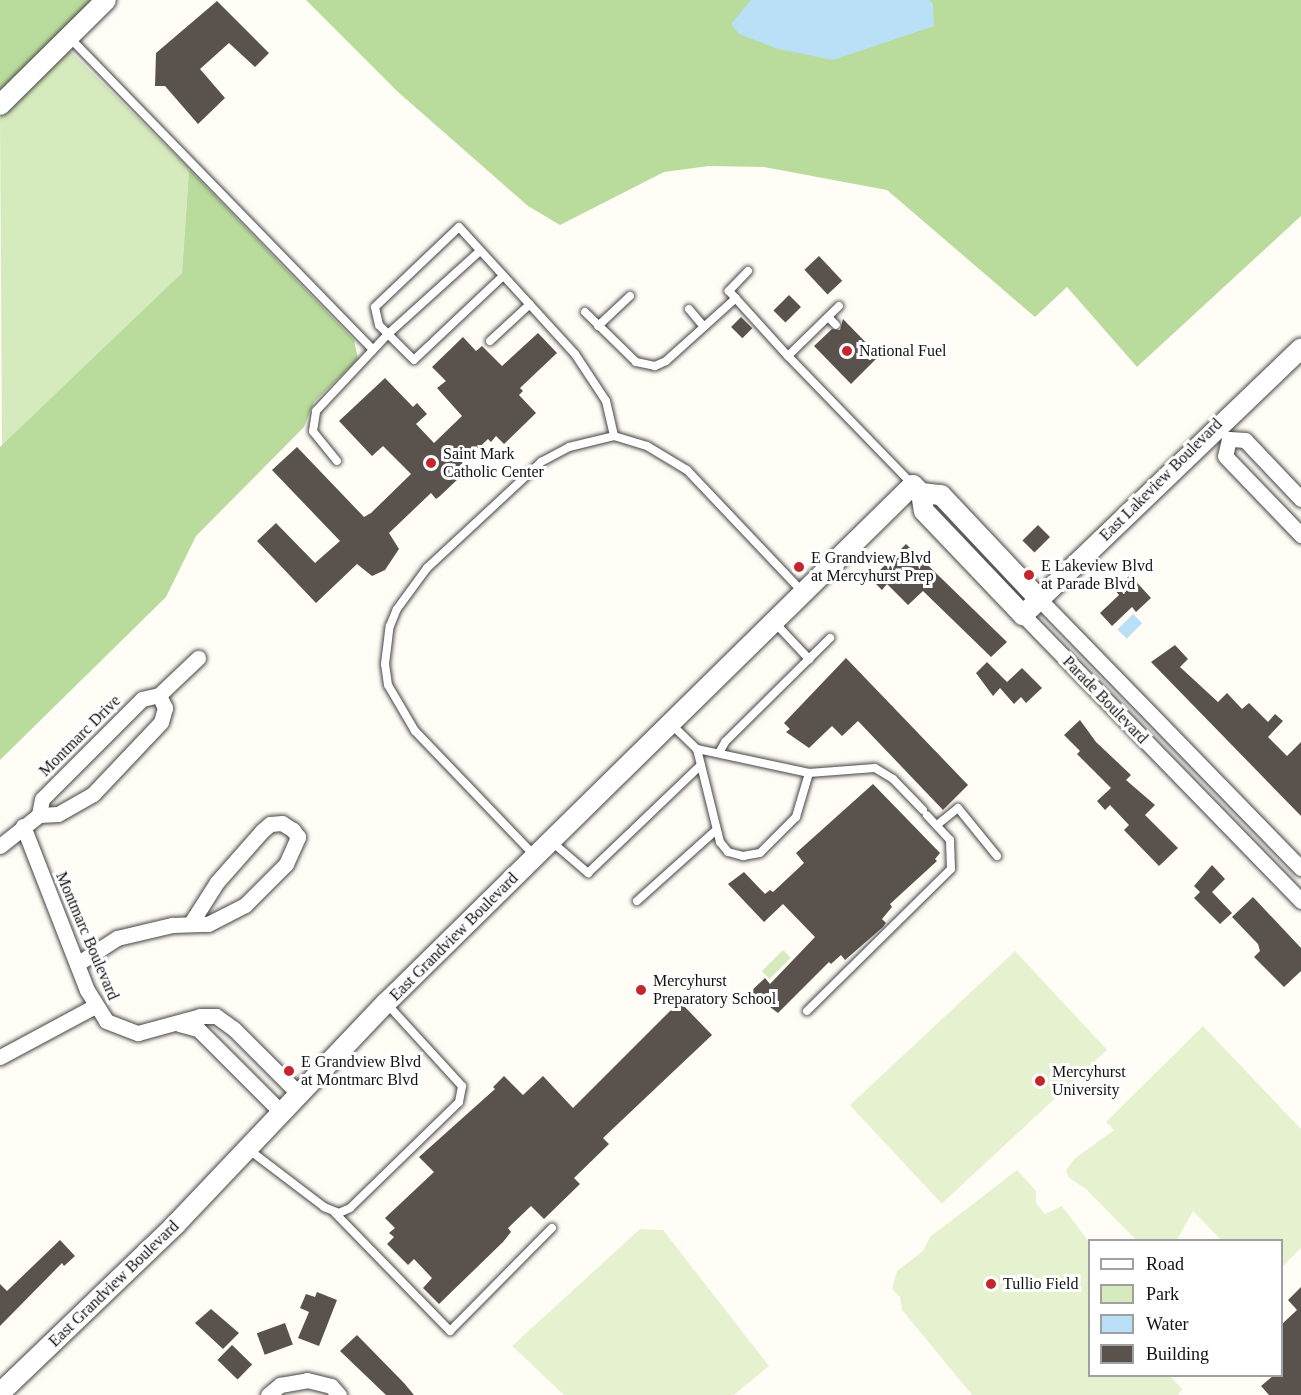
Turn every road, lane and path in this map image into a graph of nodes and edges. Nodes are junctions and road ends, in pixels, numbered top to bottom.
1 (106, 0) edge
2 (69, 37) junction
3 (0, 105) edge
4 (480, 251) junction
5 (748, 271) dead end
6 (503, 276) junction
7 (630, 296) dead end
8 (736, 298) junction
9 (530, 304) junction
10 (839, 306) dead end
11 (689, 309) dead end
12 (585, 312) dead end
13 (828, 317) junction
14 (836, 325) dead end
15 (598, 326) junction
16 (704, 327) junction
17 (388, 334) junction
18 (490, 341) dead end
19 (1301, 348) edge
20 (373, 350) junction
21 (788, 356) junction
22 (1223, 432) junction
23 (614, 436) junction
24 (337, 461) dead end
25 (917, 489) junction
26 (1301, 499) edge
27 (1301, 535) edge
28 (803, 592) junction
29 (1040, 600) junction
30 (1023, 615) junction
31 (773, 621) junction
32 (830, 638) dead end
33 (198, 658) dead end
34 (809, 659) junction
35 (159, 695) junction
36 (670, 723) junction
37 (697, 749) junction
38 (719, 753) junction
39 (700, 765) junction
40 (809, 773) junction
41 (39, 815) junction
42 (937, 825) junction
43 (24, 826) junction
44 (716, 830) junction
45 (551, 841) junction
46 (0, 846) edge
47 (536, 856) junction
48 (997, 856) dead end
49 (1301, 868) edge
50 (638, 901) dead end
51 (1301, 901) edge
52 (191, 923) junction
53 (77, 964) junction
54 (386, 1003) junction
55 (95, 1006) junction
56 (807, 1011) dead end
57 (180, 1024) junction
58 (0, 1057) edge
59 (298, 1093) junction
60 (281, 1112) junction
61 (247, 1148) junction
62 (334, 1213) junction
63 (552, 1228) dead end
64 (0, 1393) edge
65 (268, 1395) edge
66 (339, 1395) edge

1 - 2 street
2 - 3 street
2 - 20 lane
4 - 6 lane
4 - 17 lane
4 - 17 lane
5 - 8 lane
6 - 9 lane
6 - 17 lane
7 - 15 lane
8 - 16 lane
8 - 21 lane
9 - 18 lane
9 - 23 lane
10 - 13 lane
11 - 16 lane
12 - 15 lane
13 - 14 lane
13 - 21 lane
15 - 16 lane
17 - 20 lane
19 - 22 street, East Lakeview Boulevard
20 - 24 lane
21 - 25 lane
22 - 26 street
22 - 27 street
22 - 29 street, East Lakeview Boulevard
23 - 28 lane
23 - 47 lane
25 - 28 street, East Grandview Boulevard
25 - 29 street, Parade Boulevard
25 - 30 street, Parade Boulevard
28 - 31 street, East Grandview Boulevard
29 - 30 street, East Lakeview Boulevard
29 - 49 street, Parade Boulevard
30 - 51 street, Parade Boulevard
31 - 34 lane
31 - 36 street, East Grandview Boulevard
32 - 34 lane
33 - 35 street, Montmarc Drive
34 - 38 lane
35 - 41 street, Montmarc Drive
35 - 41 street, Montmarc Drive
36 - 37 lane
36 - 45 street, East Grandview Boulevard
37 - 38 lane
37 - 39 lane
38 - 40 lane
39 - 44 lane
39 - 45 lane
40 - 42 lane
40 - 44 lane
41 - 43 street, Montmarc Drive
42 - 48 lane
42 - 56 lane
43 - 46 street, Montmarc Drive
43 - 53 street, Montmarc Boulevard
44 - 50 lane
45 - 47 street, East Grandview Boulevard
47 - 54 street, East Grandview Boulevard
52 - 52 street
52 - 53 street
53 - 55 street, Montmarc Boulevard
54 - 59 street, East Grandview Boulevard
54 - 62 lane
55 - 57 street, Montmarc Boulevard
55 - 58 street
57 - 59 street, Montmarc Boulevard
57 - 60 street
59 - 60 street, East Grandview Boulevard
60 - 61 street, East Grandview Boulevard
61 - 62 lane
61 - 64 street, East Grandview Boulevard
62 - 63 lane
65 - 66 street

